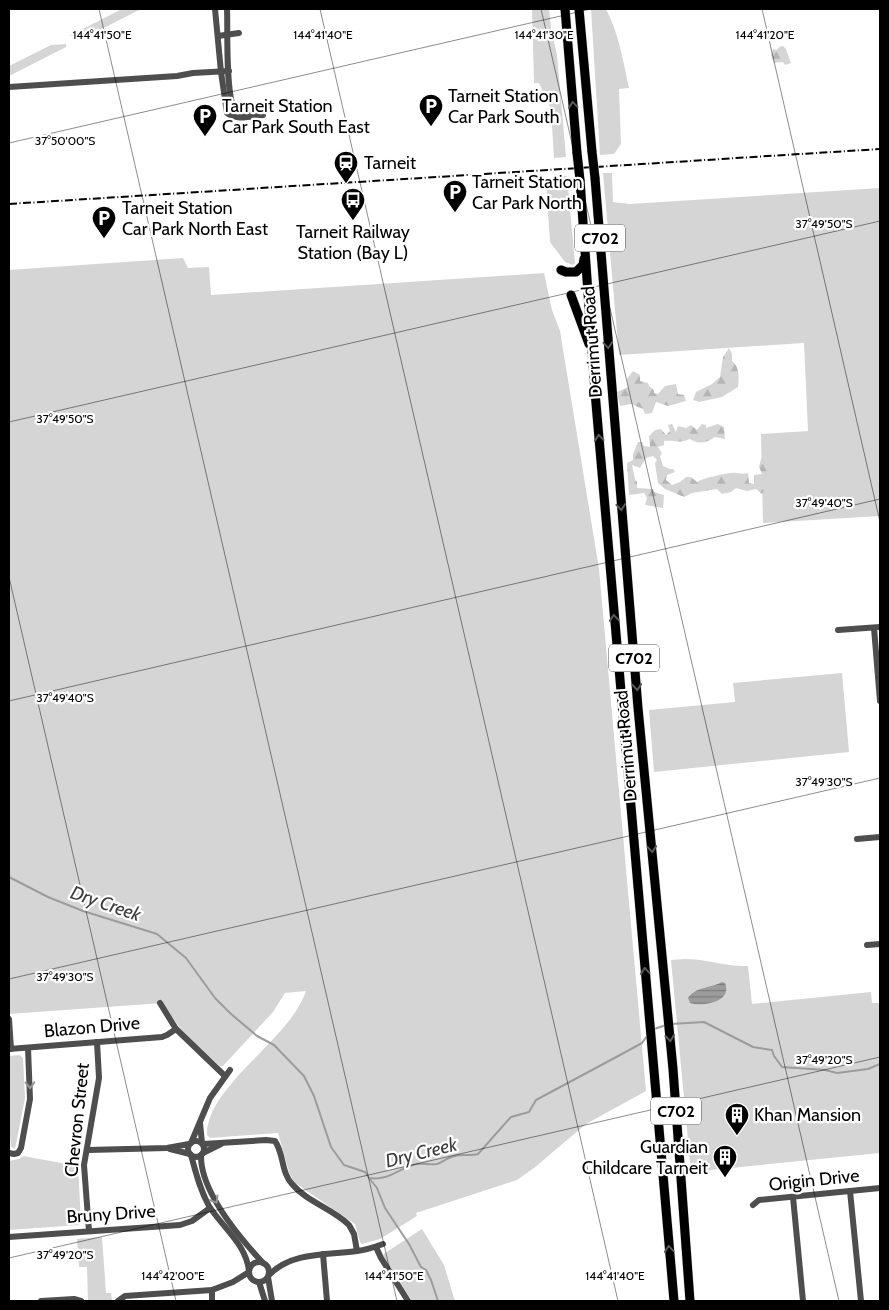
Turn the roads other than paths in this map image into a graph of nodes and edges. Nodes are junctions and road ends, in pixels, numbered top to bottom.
1 (215, 9) edge
2 (227, 9) edge
3 (565, 9) edge
4 (579, 9) edge
5 (239, 33) dead end
6 (229, 34) junction
7 (218, 36) junction
8 (229, 71) junction
9 (221, 72) junction
10 (9, 87) edge
11 (584, 254) junction
12 (561, 270) dead end
13 (571, 295) dead end
14 (588, 296) junction
15 (605, 297) junction
16 (592, 351) junction
17 (877, 628) edge
18 (838, 630) dead end
19 (880, 701) edge
20 (880, 837) edge
21 (857, 839) dead end
22 (880, 944) edge
23 (867, 945) dead end
24 (160, 1003) dead end
25 (9, 1019) edge
26 (176, 1029) junction
27 (98, 1042) junction
28 (28, 1048) junction
29 (10, 1049) edge
30 (230, 1070) dead end
31 (225, 1076) junction
32 (200, 1122) junction
33 (190, 1143) junction
34 (202, 1144) junction
35 (222, 1144) junction
36 (166, 1148) junction
37 (88, 1150) junction
38 (10, 1154) edge
39 (202, 1154) junction
40 (191, 1155) junction
41 (880, 1188) edge
42 (850, 1191) junction
43 (793, 1197) junction
44 (753, 1205) dead end
45 (210, 1208) junction
46 (89, 1231) junction
47 (9, 1237) edge
48 (358, 1251) junction
49 (323, 1254) junction
50 (286, 1262) junction
51 (263, 1263) junction
52 (249, 1271) junction
53 (268, 1276) junction
54 (233, 1282) junction
55 (257, 1282) junction
56 (212, 1290) junction
57 (691, 1300) edge
58 (41, 1301) edge
59 (81, 1301) edge
60 (118, 1301) edge
61 (212, 1301) edge
62 (265, 1301) edge
63 (272, 1301) edge
64 (327, 1301) edge
65 (408, 1301) edge
66 (674, 1301) edge
67 (804, 1301) edge
68 (861, 1301) edge

1 - 7 street
2 - 6 street
11 -> 3 main road, Derrimut Road / C702, bridge
4 - 15 main road, Derrimut Road / C702, bridge
5 - 6 street
6 - 7 street
6 - 8 street
7 - 9 street
8 - 9 street
8 - 9 street
9 - 10 street
11 - 12 main road
11 - 14 main road, Derrimut Road / C702
13 - 16 main road
14 - 15 main road
14 - 16 main road, Derrimut Road / C702
15 -> 57 main road, Derrimut Road / C702
66 -> 16 main road, Derrimut Road / C702
17 - 18 street
17 - 19 street
20 - 21 street
22 - 23 street
24 - 26 street
25 - 29 street
26 - 27 street, Blazon Drive
26 - 31 street
27 - 28 street, Blazon Drive
27 - 37 street, Chevron Street
28 - 29 street, Blazon Drive
28 -> 38 street
30 - 31 street
31 - 32 street
32 - 33 street
32 - 34 street
33 - 34 street
33 - 36 street
33 - 40 street
34 - 35 street
34 - 39 street
35 - 39 street
35 - 48 street
36 - 37 street
36 - 40 street
37 - 46 street, Chevron Street
39 - 40 street
39 -> 51 street
40 - 45 street
41 - 42 street, Origin Drive
42 - 43 street, Origin Drive
42 - 68 street
43 - 44 street, Origin Drive
43 - 67 street
45 - 46 street, Bruny Drive
45 - 52 street
46 - 47 street, Bruny Drive
48 - 49 street
48 - 65 street
49 - 50 street
49 - 64 street
50 - 51 street
50 - 53 street
51 - 52 street
51 - 53 street
52 - 54 street
52 - 55 street
53 - 55 street
53 - 63 street
54 - 55 street
54 - 56 street
55 - 62 street
56 - 60 street
56 - 61 street
58 - 59 street

